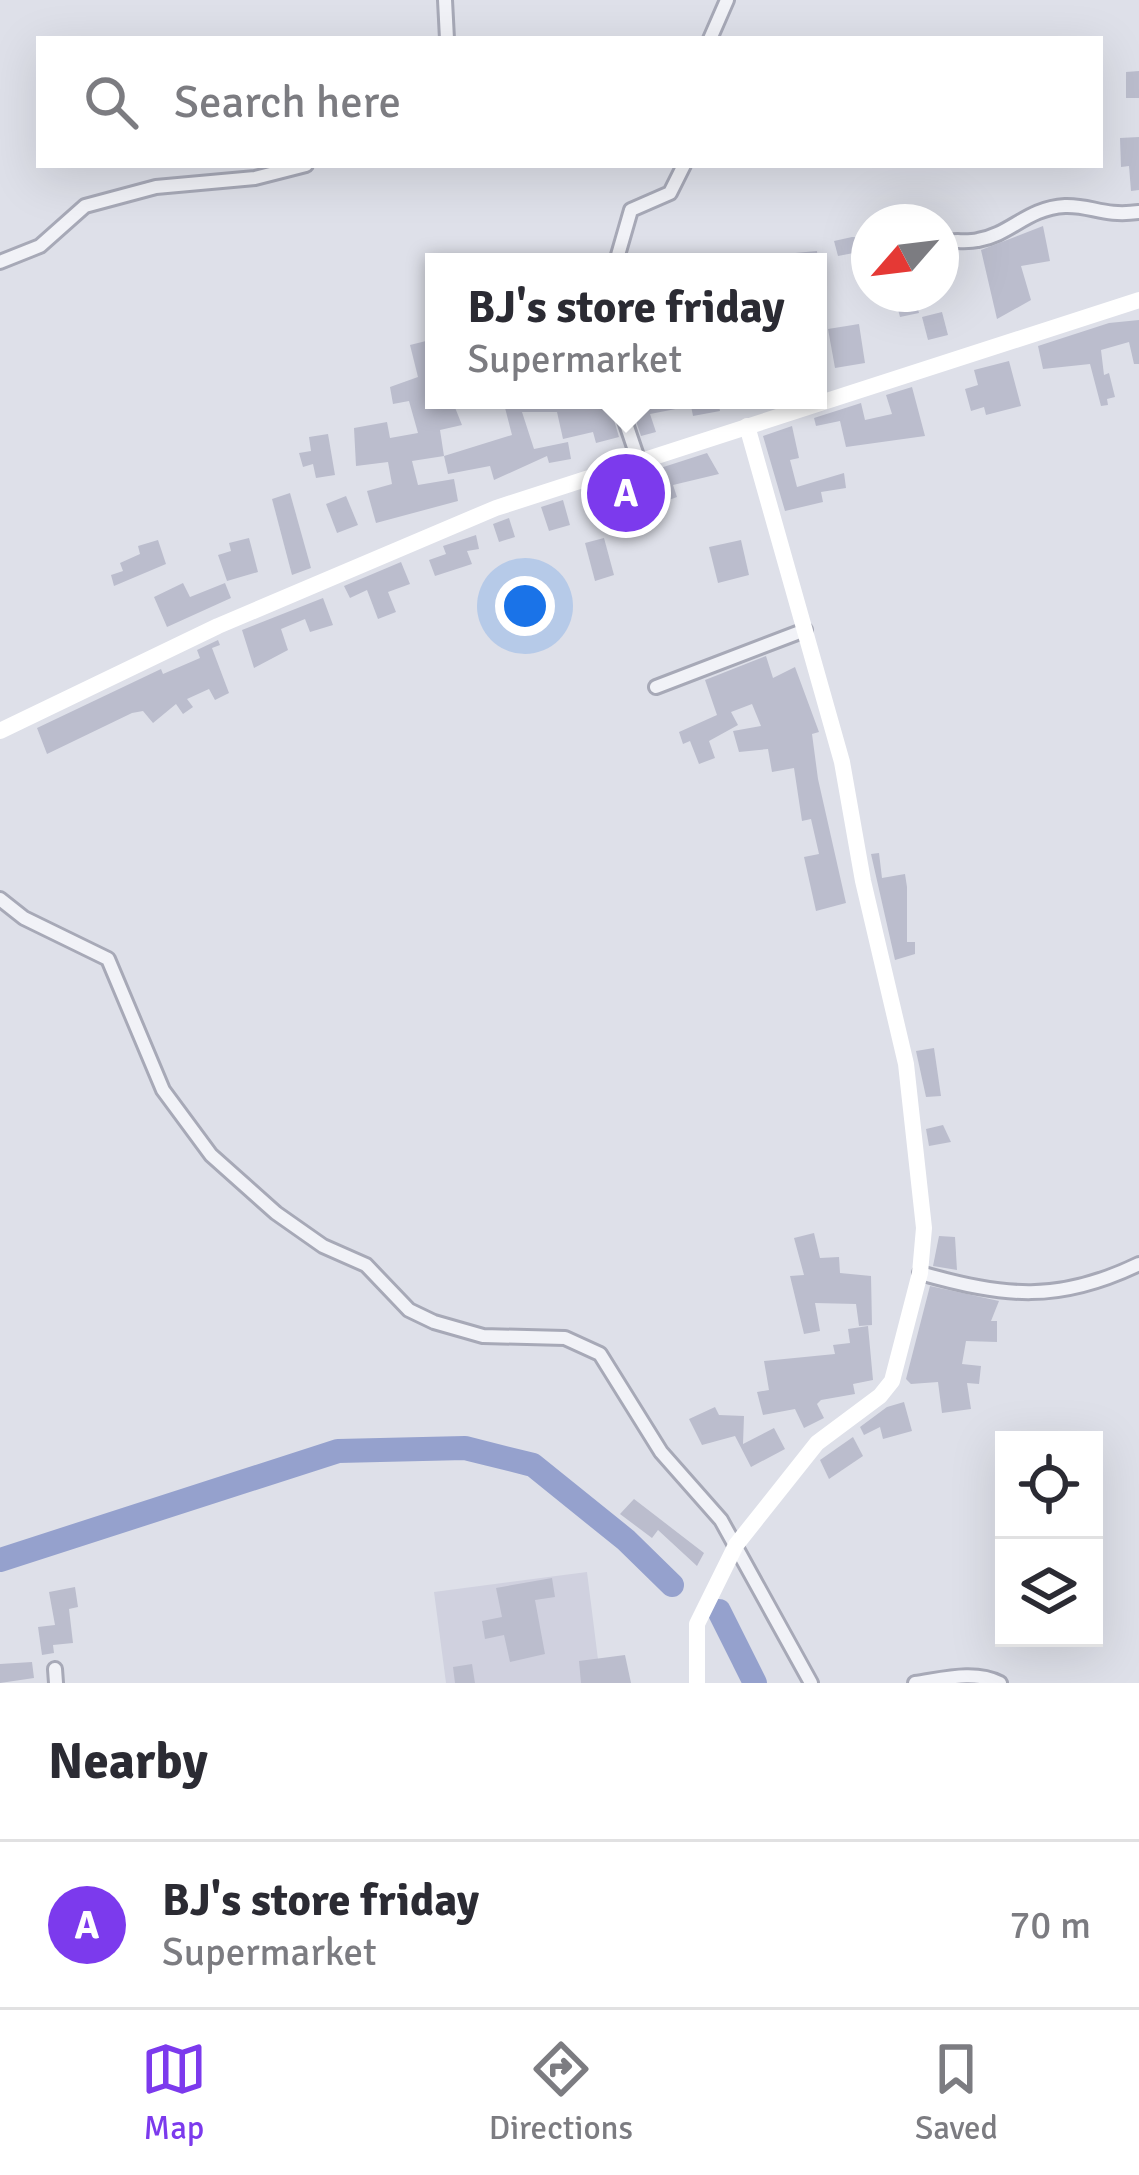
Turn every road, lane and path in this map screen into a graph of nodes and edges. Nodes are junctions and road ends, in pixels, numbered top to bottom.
1 (445, 0) edge
2 (727, 0) edge
3 (447, 36) edge
4 (711, 36) edge
5 (294, 168) edge
6 (683, 168) edge
7 (1139, 212) edge
8 (959, 242) edge
9 (619, 253) edge
10 (0, 262) edge
11 (1139, 300) edge
12 (827, 401) edge
13 (621, 409) edge
14 (802, 409) edge
15 (746, 427) junction
16 (639, 461) junction
17 (805, 630) junction
18 (656, 687) dead end
19 (0, 731) edge
20 (0, 898) edge
21 (1139, 1264) edge
22 (920, 1274) junction
23 (736, 1545) junction
24 (697, 1683) edge
25 (811, 1683) edge
26 (915, 1683) edge
27 (1000, 1683) edge

1 - 3 street
2 - 4 street
5 - 10 street
6 - 9 street
7 - 8 street
11 - 12 street
13 - 16 street
14 - 15 street
15 - 16 street
15 - 17 street
16 - 19 street
17 - 18 street
17 - 22 street
20 - 23 street
21 - 22 street
22 - 23 street
23 - 24 street
23 - 25 street
26 - 27 street

